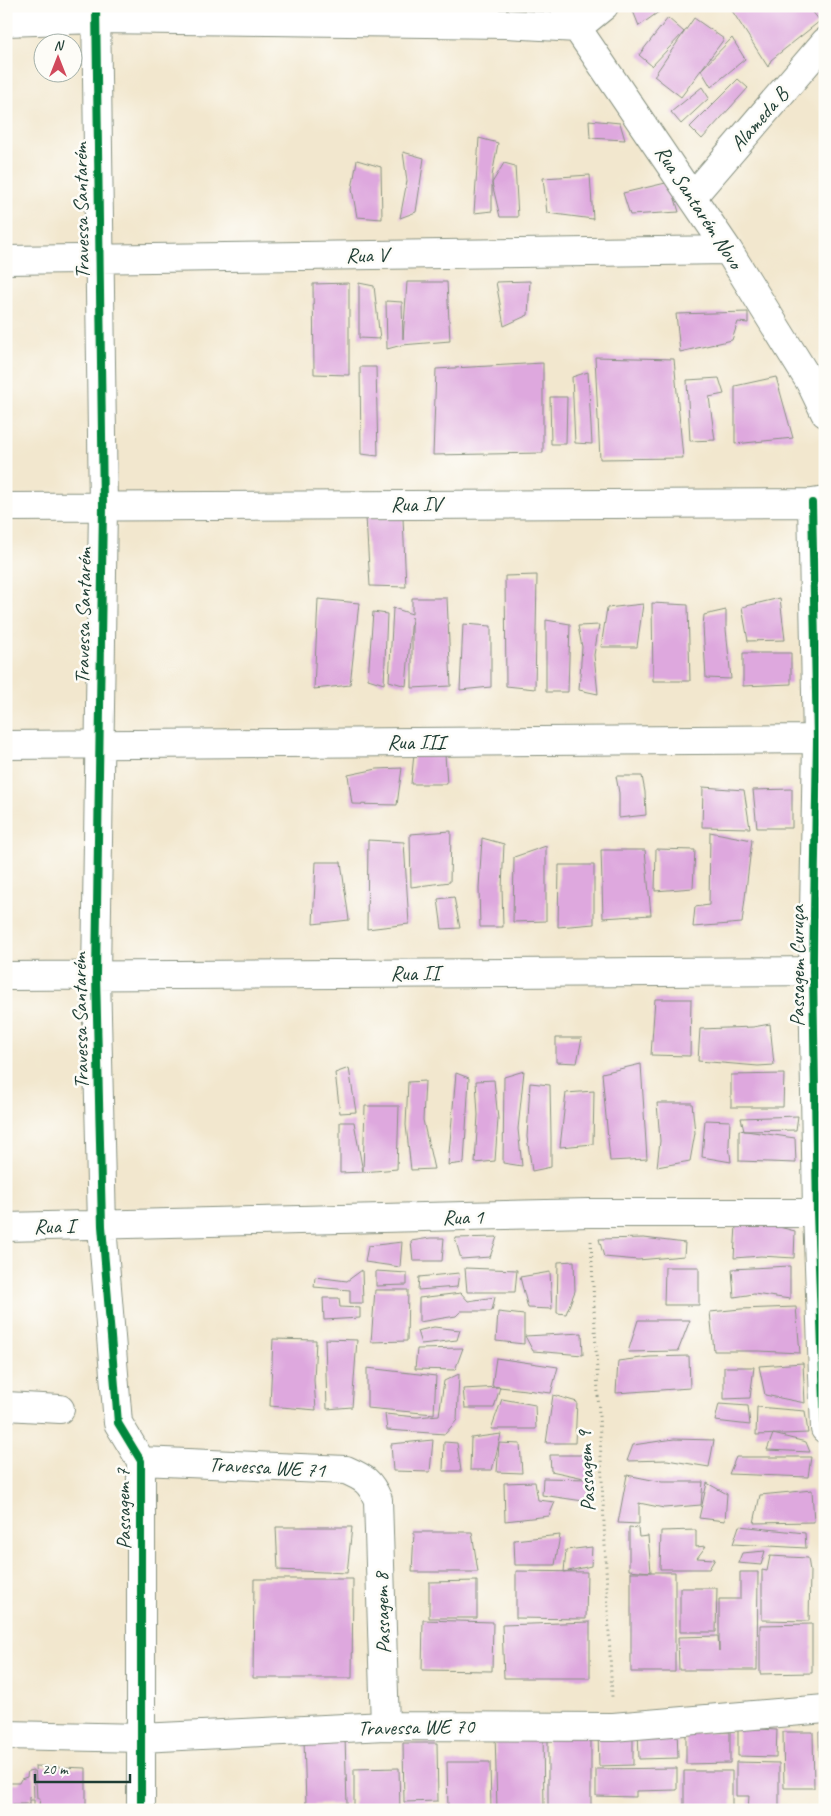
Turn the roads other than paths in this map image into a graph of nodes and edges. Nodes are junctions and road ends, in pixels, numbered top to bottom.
1 (604, 6) edge
2 (96, 13) edge
3 (571, 17) edge
4 (6, 22) edge
5 (825, 42) edge
6 (693, 196) junction
7 (728, 250) junction
8 (100, 258) junction
9 (6, 260) edge
10 (817, 373) edge
11 (825, 413) edge
12 (818, 502) edge
13 (103, 506) junction
14 (6, 507) edge
15 (821, 739) edge
16 (98, 744) junction
17 (6, 745) edge
18 (819, 971) edge
19 (96, 975) junction
20 (6, 976) edge
21 (821, 1213) edge
22 (102, 1226) junction
23 (6, 1227) edge
24 (6, 1406) edge
25 (60, 1409) dead end
26 (825, 1429) edge
27 (141, 1461) junction
28 (378, 1500) joint
29 (825, 1709) edge
30 (385, 1726) junction
31 (6, 1735) edge
32 (141, 1738) junction
33 (141, 1810) edge

1 - 3 street
2 - 3 street
2 - 4 street
2 - 8 street, Travessa Santarém
3 - 6 street, Rua Santarém Novo
5 - 6 street, Alameda B
6 - 7 street, Rua Santarém Novo
7 - 8 street, Rua V
7 - 10 street, Rua Santarém Novo
8 - 9 street, Rua V
8 - 13 street, Travessa Santarém
10 - 11 street, Rua Santarém Novo
12 - 13 street, Rua IV
12 - 15 street, Passagem Curuça
13 - 14 street, Rua IV
13 - 16 street, Travessa Santarém
15 - 16 street, Rua III
15 - 18 street, Passagem Curuça
16 - 17 street, Rua III
16 - 19 street, Travessa Santarém
18 - 19 street, Rua II
18 - 21 street, Passagem Curuça
19 - 20 street, Rua II
19 - 22 street, Travessa Santarém
21 - 22 street, Rua 1
21 - 26 street, Passagem Curuça
22 - 23 street, Rua I
22 - 27 street, Passagem 7
24 - 25 street
27 - 28 street, Travessa WE 71
27 - 32 street, Passagem 7
28 - 30 street, Passagem 8
29 - 30 street, Travessa WE 70
30 - 32 street, Travessa WE 70
31 - 32 street, Travessa WE 70
32 - 33 street, Passagem 7

